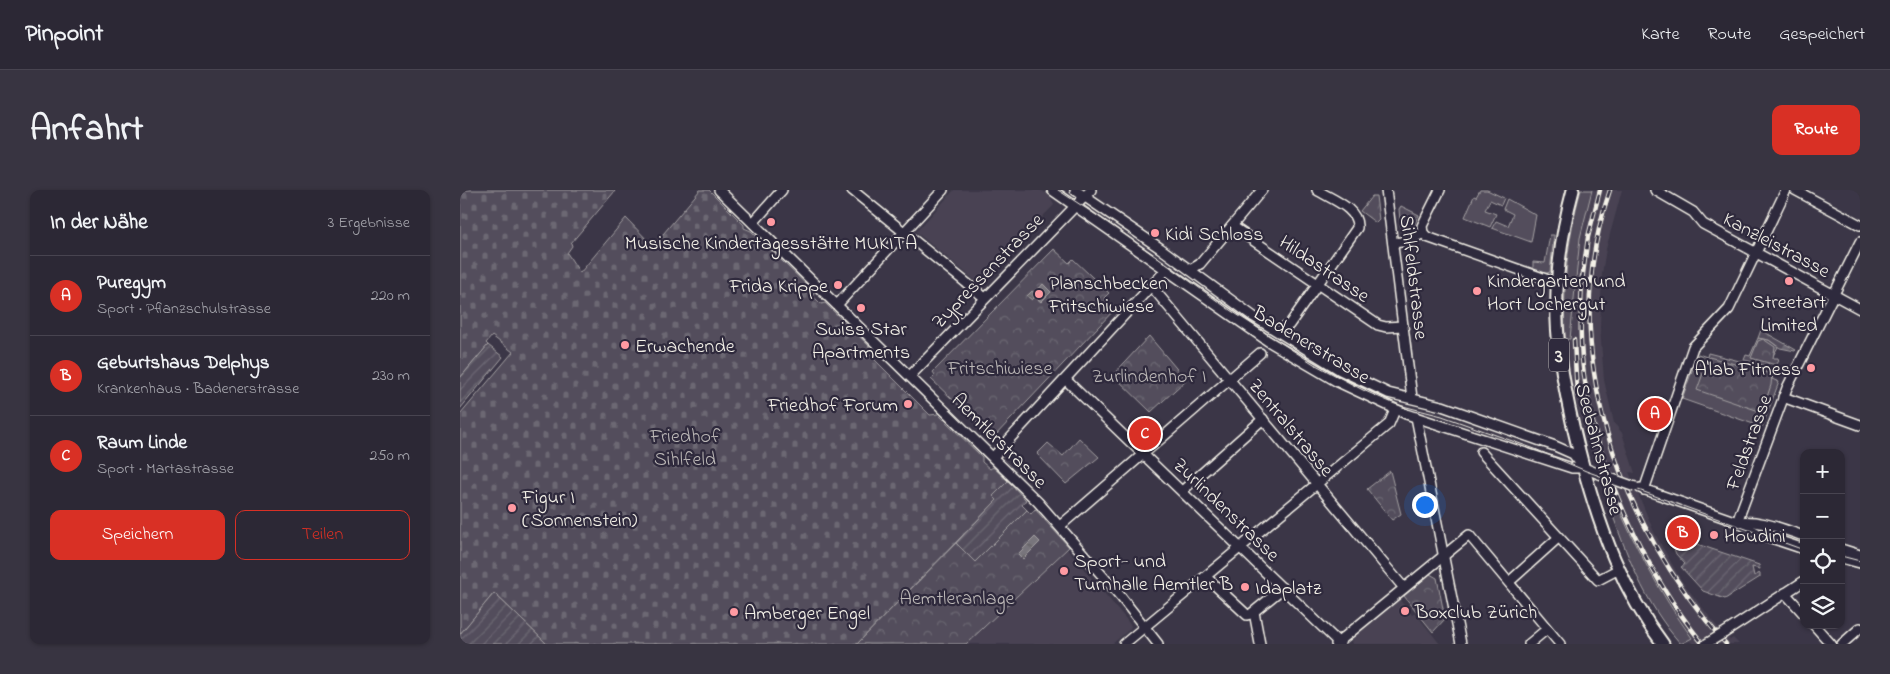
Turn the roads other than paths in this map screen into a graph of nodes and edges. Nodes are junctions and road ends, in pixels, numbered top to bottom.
1 (719, 190) edge
2 (782, 190) edge
3 (852, 190) edge
4 (1052, 190) edge
5 (1075, 190) edge
6 (1262, 190) edge
7 (1317, 190) edge
8 (1386, 190) edge
9 (1440, 190) edge
10 (1573, 190) edge
11 (1655, 190) edge
12 (1786, 190) edge
13 (1795, 190) edge
14 (941, 192) edge
15 (1087, 193) edge
16 (1074, 205) junction
17 (753, 223) junction
18 (1860, 225) edge
19 (1232, 226) junction
20 (904, 232) junction
21 (1423, 232) junction
22 (1860, 242) edge
23 (1393, 243) junction
24 (1756, 254) junction
25 (1165, 270) junction
26 (1190, 270) junction
27 (1557, 283) junction
28 (1318, 284) junction
29 (1152, 287) junction
30 (1834, 294) junction
31 (985, 298) junction
32 (837, 306) junction
33 (1860, 309) edge
34 (1403, 326) junction
35 (1278, 331) junction
36 (1260, 353) dead end
37 (910, 376) junction
38 (1230, 379) junction
39 (1066, 380) junction
40 (1783, 397) junction
41 (1412, 398) junction
42 (1395, 410) junction
43 (1416, 417) junction
44 (1263, 419) junction
45 (1860, 425) edge
46 (1482, 452) dead end
47 (1143, 454) junction
48 (993, 457) junction
49 (1584, 468) junction
50 (1317, 485) junction
51 (1644, 490) junction
52 (1182, 491) junction
53 (1737, 522) junction
54 (1060, 526) junction
55 (1800, 535) edge
56 (1558, 538) junction
57 (1241, 548) junction
58 (1800, 549) edge
59 (1845, 551) edge
60 (1443, 556) junction
61 (1860, 556) edge
62 (1845, 559) edge
63 (1860, 563) edge
64 (1617, 570) junction
65 (1206, 577) junction
66 (1509, 582) junction
67 (1800, 584) edge
68 (1282, 588) junction
69 (1404, 588) junction
70 (1785, 593) junction
71 (1800, 610) edge
72 (1254, 612) junction
73 (1145, 626) junction
74 (1860, 628) edge
75 (1547, 629) junction
76 (1817, 629) edge
77 (1338, 643) edge
78 (1124, 644) edge
79 (1158, 644) edge
80 (1260, 644) edge
81 (1461, 644) edge
82 (1529, 644) edge
83 (1560, 644) edge
84 (1663, 644) edge
85 (1706, 644) edge
86 (1830, 644) edge
87 (1842, 644) edge

1 - 17 street, Aemtlerstrasse
2 - 17 street
3 - 20 street
4 - 16 street, Badenerstrasse
5 - 15 street, Badenerstrasse
6 - 19 street
7 - 28 street
8 - 23 street, Sihlfeldstrasse
9 - 21 street
10 - 27 main road, Seebahnstrasse / 3
11 - 24 street, Kanzleistrasse
12 - 24 street
13 - 18 street
14 - 20 street
15 - 16 street, Zypressenstrasse
15 - 26 street, Badenerstrasse
16 - 25 street, Badenerstrasse
16 - 31 street, Zypressenstrasse
17 - 32 street, Aemtlerstrasse
19 - 26 street
19 - 28 street, Hildastrasse
20 - 31 street
20 - 32 street
21 - 23 street
21 - 27 street
22 - 30 street, Feldstrasse
23 - 34 street, Sihlfeldstrasse
24 - 30 street, Kanzleistrasse
24 - 51 street
25 - 29 street
25 - 42 street, Badenerstrasse
26 - 35 street, Badenerstrasse
27 - 49 main road, Seebahnstrasse / 3
28 - 34 street, Hildastrasse
28 - 35 street
29 - 38 street, Zentralstrasse
29 - 39 street
30 - 33 street, Kanzleistrasse
30 - 40 street, Feldstrasse
31 - 37 street, Zypressenstrasse
32 - 37 street, Aemtlerstrasse
34 - 41 street, Sihlfeldstrasse
35 - 41 street, Badenerstrasse
36 - 38 street
37 - 48 street, Aemtlerstrasse
38 - 44 street, Zentralstrasse
38 - 47 street
39 - 47 street, Zurlindenstrasse
39 - 48 street
40 - 45 street
40 - 53 street, Feldstrasse
41 - 49 street, Badenerstrasse
42 - 43 street, Badenerstrasse
42 - 50 street
43 - 49 street, Badenerstrasse
43 - 60 street
44 - 50 street, Zentralstrasse
44 - 52 street
46 - 56 street
47 - 52 street, Zurlindenstrasse
47 - 54 street
48 - 54 street, Aemtlerstrasse
49 - 51 street, Badenerstrasse, bridge
49 - 64 main road, Seebahnstrasse / 3
50 - 57 street
50 - 69 street, Zentralstrasse
51 - 53 street, Badenerstrasse
52 - 57 street, Zurlindenstrasse
53 - 55 street, Badenerstrasse
53 - 58 street, Badenerstrasse
54 - 73 street, Aemtlerstrasse
56 - 64 street
56 - 66 street
57 - 65 street
57 - 68 street, Zurlindenstrasse
59 - 61 street
60 - 66 street
60 - 69 street
60 - 81 street
62 - 63 street
64 - 84 main road, Seebahnstrasse / 3
65 - 72 street
65 - 73 street
66 - 75 street
67 - 70 street
68 - 72 street
68 - 77 street, Zurlindenstrasse
69 - 77 street
70 - 71 street
70 - 85 street, bridge
72 - 80 street
73 - 78 street
73 - 79 street, Aemtlerstrasse
74 - 87 street
75 - 82 street
75 - 83 street
76 - 86 street

